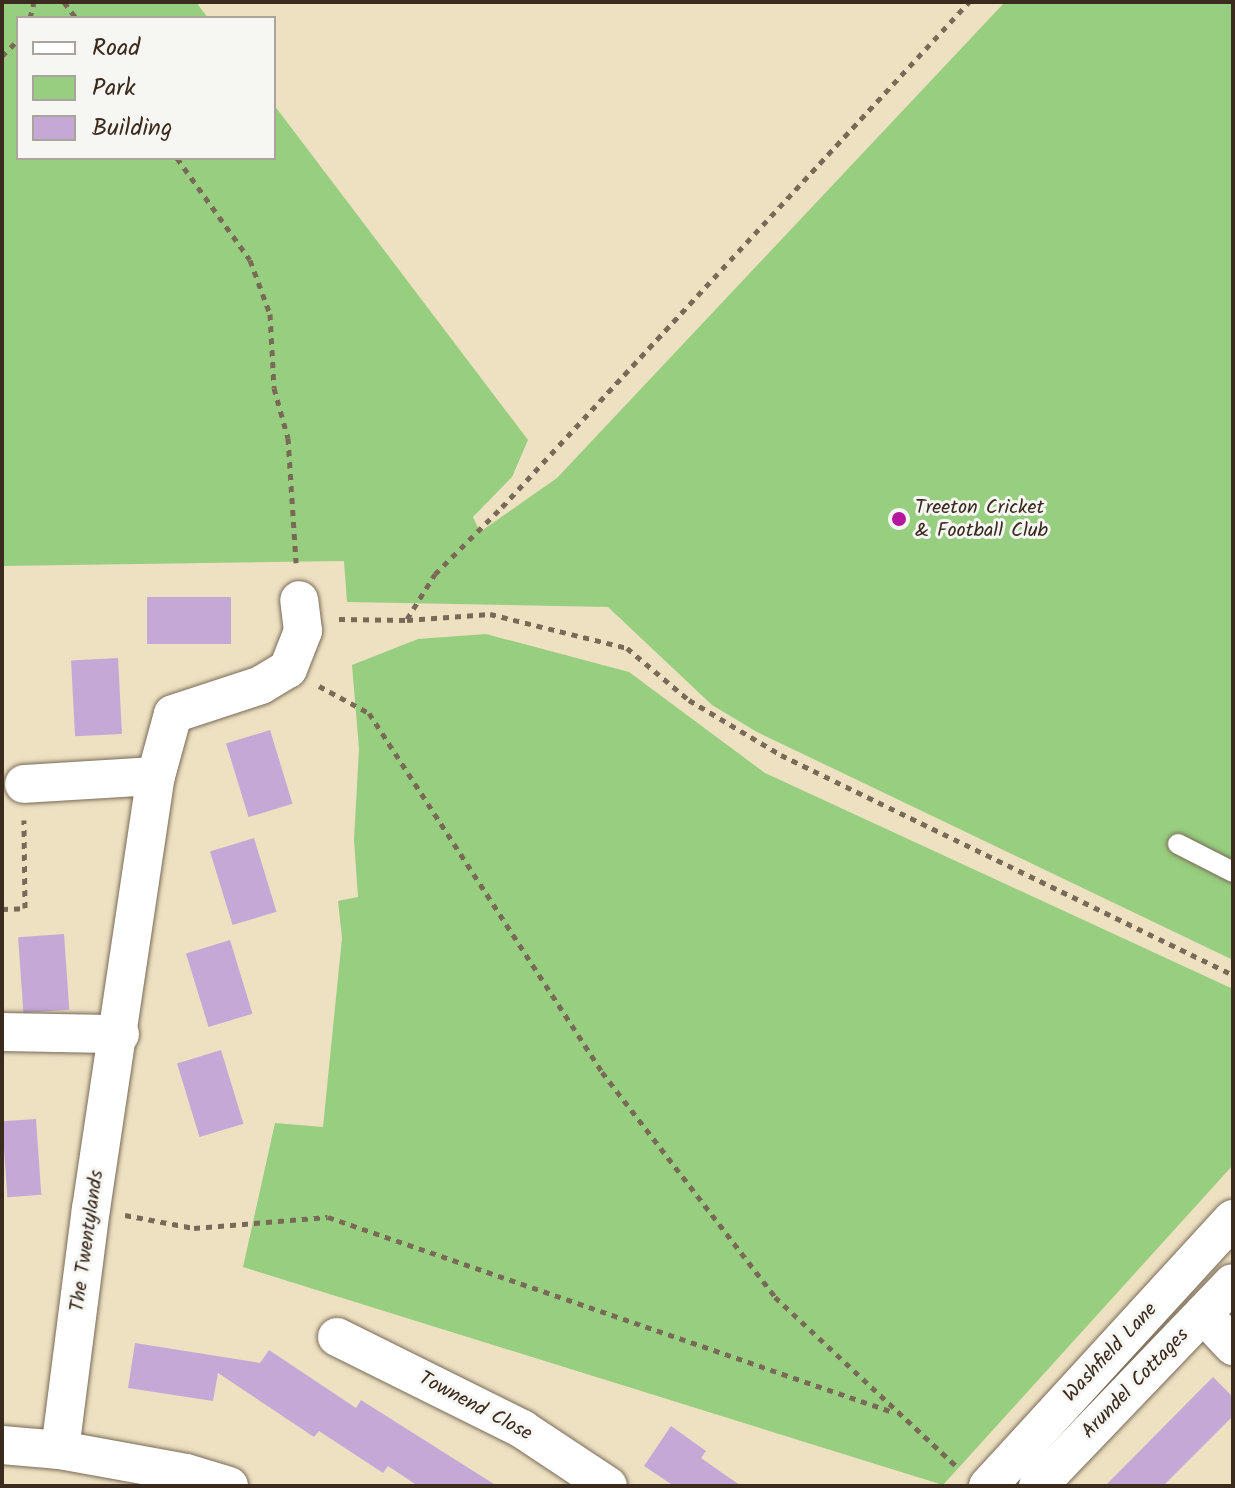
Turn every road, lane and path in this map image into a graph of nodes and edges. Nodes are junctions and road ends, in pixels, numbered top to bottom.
1 (969, 2) edge
2 (178, 160) edge
3 (299, 600) junction
4 (407, 620) junction
5 (288, 669) junction
6 (156, 776) junction
7 (24, 784) dead end
8 (1178, 844) dead end
9 (1233, 872) edge
10 (1233, 975) edge
11 (2, 1032) edge
12 (120, 1034) junction
13 (91, 1209) junction
14 (1233, 1219) edge
15 (1233, 1283) edge
16 (1203, 1314) junction
17 (337, 1337) dead end
18 (1233, 1346) edge
19 (897, 1413) junction
20 (2, 1445) edge
21 (60, 1450) junction
22 (946, 1460) dead end
23 (229, 1486) edge
24 (608, 1486) edge
25 (988, 1486) edge
26 (1038, 1486) edge

1 - 4 path
2 - 3 path
3 - 4 path
3 - 5 street
4 - 10 path
5 - 6 street, The Twentylands
5 - 19 path
6 - 7 street
6 - 12 street, The Twentylands
8 - 9 lane
11 - 12 street
12 - 13 street, The Twentylands
13 - 19 path
13 - 21 street, The Twentylands
14 - 25 street, Washfield Lane
15 - 16 street, Arundel Cottages
16 - 18 street
16 - 26 street, Arundel Cottages
17 - 24 street, Townend Close
19 - 22 path
20 - 21 street
21 - 23 street

